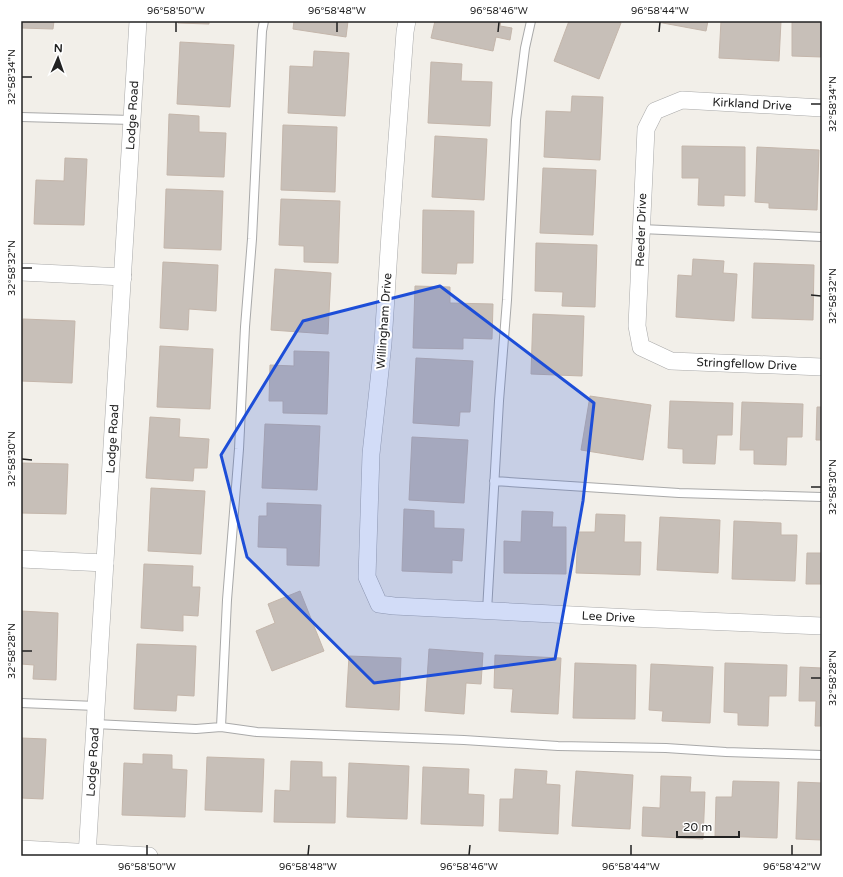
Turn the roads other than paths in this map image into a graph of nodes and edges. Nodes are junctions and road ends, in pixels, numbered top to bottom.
1 (138, 21) edge
2 (264, 21) edge
3 (407, 21) edge
4 (532, 21) edge
5 (682, 100) joint
6 (822, 108) edge
7 (21, 117) edge
8 (132, 120) junction
9 (641, 229) junction
10 (822, 237) edge
11 (21, 272) edge
12 (123, 277) junction
13 (671, 361) joint
14 (822, 367) edge
15 (494, 480) junction
16 (822, 497) edge
17 (21, 559) edge
18 (105, 563) junction
19 (394, 606) joint
20 (487, 611) junction
21 (822, 626) edge
22 (21, 703) edge
23 (96, 706) junction
24 (95, 724) junction
25 (221, 727) junction
26 (822, 755) edge
27 (21, 849) edge
28 (87, 855) edge
29 (149, 856) edge

1 - 8 street, Lodge Road
2 - 25 lane
3 - 19 street, Willingham Drive
4 - 15 lane
5 - 6 street, Kirkland Drive
5 - 9 street, Reeder Drive
7 - 8 lane
8 - 12 street, Lodge Road
9 - 10 lane
9 - 13 street, Reeder Drive
11 - 12 street
12 - 18 street, Lodge Road
13 - 14 street, Stringfellow Drive
15 - 16 lane
15 - 20 lane
17 - 18 street
18 - 23 street, Lodge Road
19 - 20 street, Lee Drive
20 - 21 street, Lee Drive
22 - 23 lane
23 - 24 street, Lodge Road
24 - 25 lane
24 - 28 street, Lodge Road
25 - 26 lane
27 - 28 street
28 - 29 street

